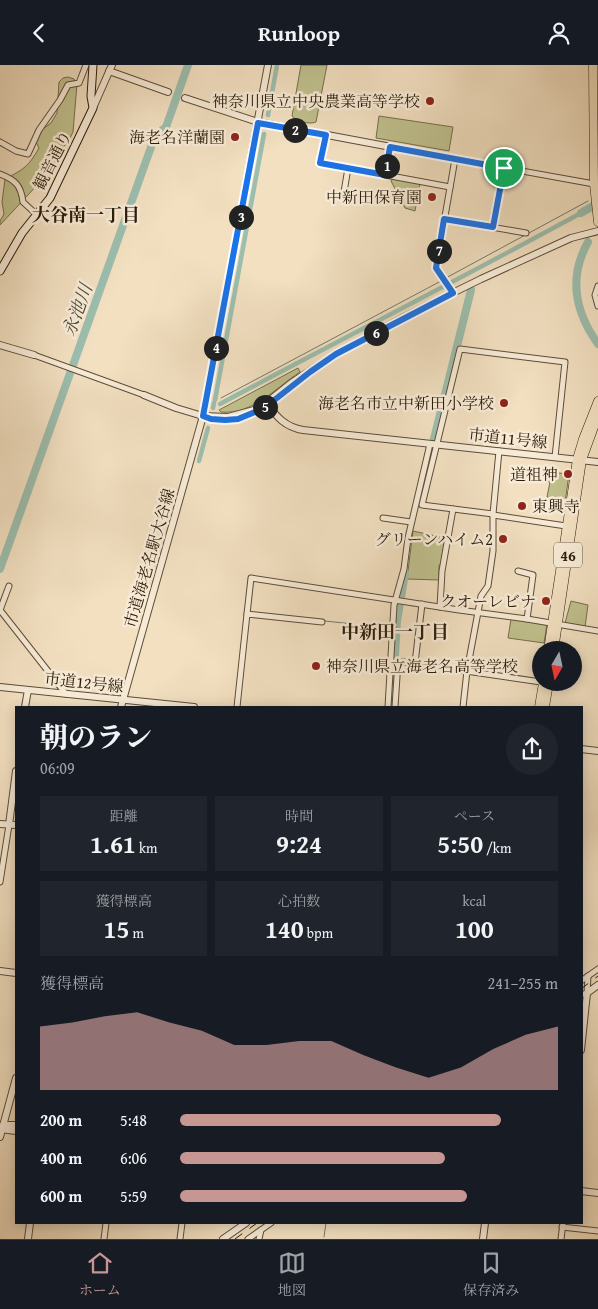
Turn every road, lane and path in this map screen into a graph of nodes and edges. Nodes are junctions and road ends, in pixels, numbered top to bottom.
1 (86, 65) edge
2 (93, 65) edge
3 (268, 65) edge
4 (593, 65) edge
5 (110, 68) edge
6 (168, 92) dead end
7 (185, 98) dead end
8 (92, 108) junction
9 (258, 123) junction
10 (326, 135) junction
11 (0, 142) edge
12 (390, 147) junction
13 (596, 149) edge
14 (455, 159) junction
15 (348, 168) junction
16 (504, 168) junction
17 (0, 174) edge
18 (385, 175) junction
19 (594, 184) junction
20 (450, 187) junction
21 (344, 192) dead end
22 (36, 214) junction
23 (444, 219) junction
24 (598, 222) edge
25 (493, 227) junction
26 (598, 232) edge
27 (526, 233) dead end
28 (0, 271) edge
29 (447, 284) junction
30 (598, 286) edge
31 (598, 306) edge
32 (0, 345) edge
33 (34, 355) joint
34 (144, 395) joint
35 (598, 401) edge
36 (267, 404) junction
37 (203, 416) junction
38 (598, 416) edge
39 (434, 445) junction
40 (499, 451) junction
41 (555, 457) junction
42 (580, 460) junction
43 (598, 462) edge
44 (453, 509) junction
45 (493, 515) junction
46 (383, 518) dead end
47 (411, 522) junction
48 (566, 526) junction
49 (518, 571) dead end
50 (9, 586) dead end
51 (398, 600) junction
52 (422, 604) junction
53 (440, 607) junction
54 (0, 610) edge
55 (479, 613) junction
56 (247, 614) junction
57 (527, 619) junction
58 (322, 622) dead end
59 (555, 623) junction
60 (598, 631) edge
61 (550, 641) edge
62 (554, 641) edge
63 (415, 663) junction
64 (468, 671) junction
65 (532, 681) edge
66 (0, 687) edge
67 (28, 690) junction
68 (541, 691) edge
69 (548, 691) edge
70 (66, 694) junction
71 (123, 700) junction
72 (25, 706) edge
73 (121, 706) edge
74 (184, 706) edge
75 (237, 706) edge
76 (388, 706) edge
77 (395, 706) edge
78 (463, 706) edge
79 (539, 706) edge
80 (545, 706) edge
81 (583, 749) edge
82 (598, 751) edge
83 (15, 779) edge
84 (0, 824) edge
85 (9, 825) junction
86 (15, 825) edge
87 (0, 882) edge
88 (598, 969) edge
89 (0, 971) edge
90 (15, 973) edge
91 (588, 976) junction
92 (583, 980) edge
93 (598, 985) edge
94 (584, 994) edge
95 (583, 1013) edge
96 (15, 1081) edge
97 (15, 1125) edge
98 (1, 1128) edge
99 (15, 1131) edge
100 (0, 1137) edge
101 (583, 1191) edge
102 (598, 1193) edge
103 (30, 1224) edge
104 (106, 1224) edge
105 (182, 1224) edge
106 (245, 1224) edge
107 (268, 1224) edge
108 (485, 1224) edge
109 (562, 1225) edge
110 (261, 1229) junction
111 (598, 1231) edge
112 (28, 1239) edge
113 (104, 1239) edge
114 (180, 1239) edge
115 (223, 1239) edge
116 (248, 1239) edge
117 (260, 1239) edge
118 (483, 1239) edge
119 (561, 1239) edge

1 - 11 street
2 - 8 main road
3 - 9 street, 市道海老名駅大谷線
4 - 13 main road
5 - 6 street
5 - 8 street
7 - 9 street
8 - 22 main road, 観音通り
9 - 10 street
9 - 37 street, 市道海老名駅大谷線
10 - 12 street
10 - 15 street
12 - 14 street
12 - 18 street
13 - 19 main road
14 - 16 street
14 - 20 street
15 - 18 street
15 - 21 street
16 - 19 street
16 - 25 street
17 - 22 street
18 - 20 street
19 - 24 main road
20 - 23 street
22 - 28 main road, 観音通り
23 - 25 street
23 - 29 street
25 - 27 street
26 - 29 street
29 - 36 street
30 - 31 street
32 - 33 street
33 - 34 street
34 - 37 street
35 - 42 main road, 46
36 - 37 street
36 - 39 street, 市道11号線
37 - 71 street, 市道海老名駅大谷線
38 - 42 main road, 46
39 - 40 street, 市道11号線
39 - 41 street
39 - 44 street
39 - 47 street
40 - 41 street, 市道11号線
40 - 45 street
41 - 42 street, 市道11号線
42 - 43 street, 市道11号線
42 - 48 main road, 46
42 - 59 main road, 46
44 - 45 street
44 - 53 street
45 - 48 street
45 - 55 street
46 - 47 street
47 - 51 street
48 - 59 main road, 46
49 - 57 street
50 - 54 street
51 - 52 street
51 - 56 street
51 - 76 street
52 - 53 street
52 - 63 street
53 - 55 street
54 - 70 street
55 - 57 street
55 - 64 street
56 - 58 street
56 - 75 street
57 - 59 street
59 - 60 street
59 - 61 main road, 46
59 - 62 main road, 46
63 - 64 street
63 - 77 street
64 - 65 street
64 - 78 street
66 - 67 street, 市道12号線
67 - 70 street, 市道12号線
67 - 72 street
68 - 79 main road
69 - 80 main road
70 - 71 street, 市道12号線
71 - 73 street, 市道海老名駅大谷線
71 - 74 street, 市道12号線
81 - 82 street
83 - 85 street
84 - 85 street
85 - 86 street
85 - 87 street
88 - 91 street
89 - 90 street
91 - 92 street
91 - 94 street
93 - 94 street
94 - 95 street
96 - 98 street
97 - 98 street
98 - 99 street
98 - 100 street
101 - 102 street
103 - 112 street
104 - 113 street
105 - 114 street
106 - 115 street
107 - 110 street
108 - 118 street
109 - 111 street
109 - 119 street
110 - 116 street
110 - 117 street

